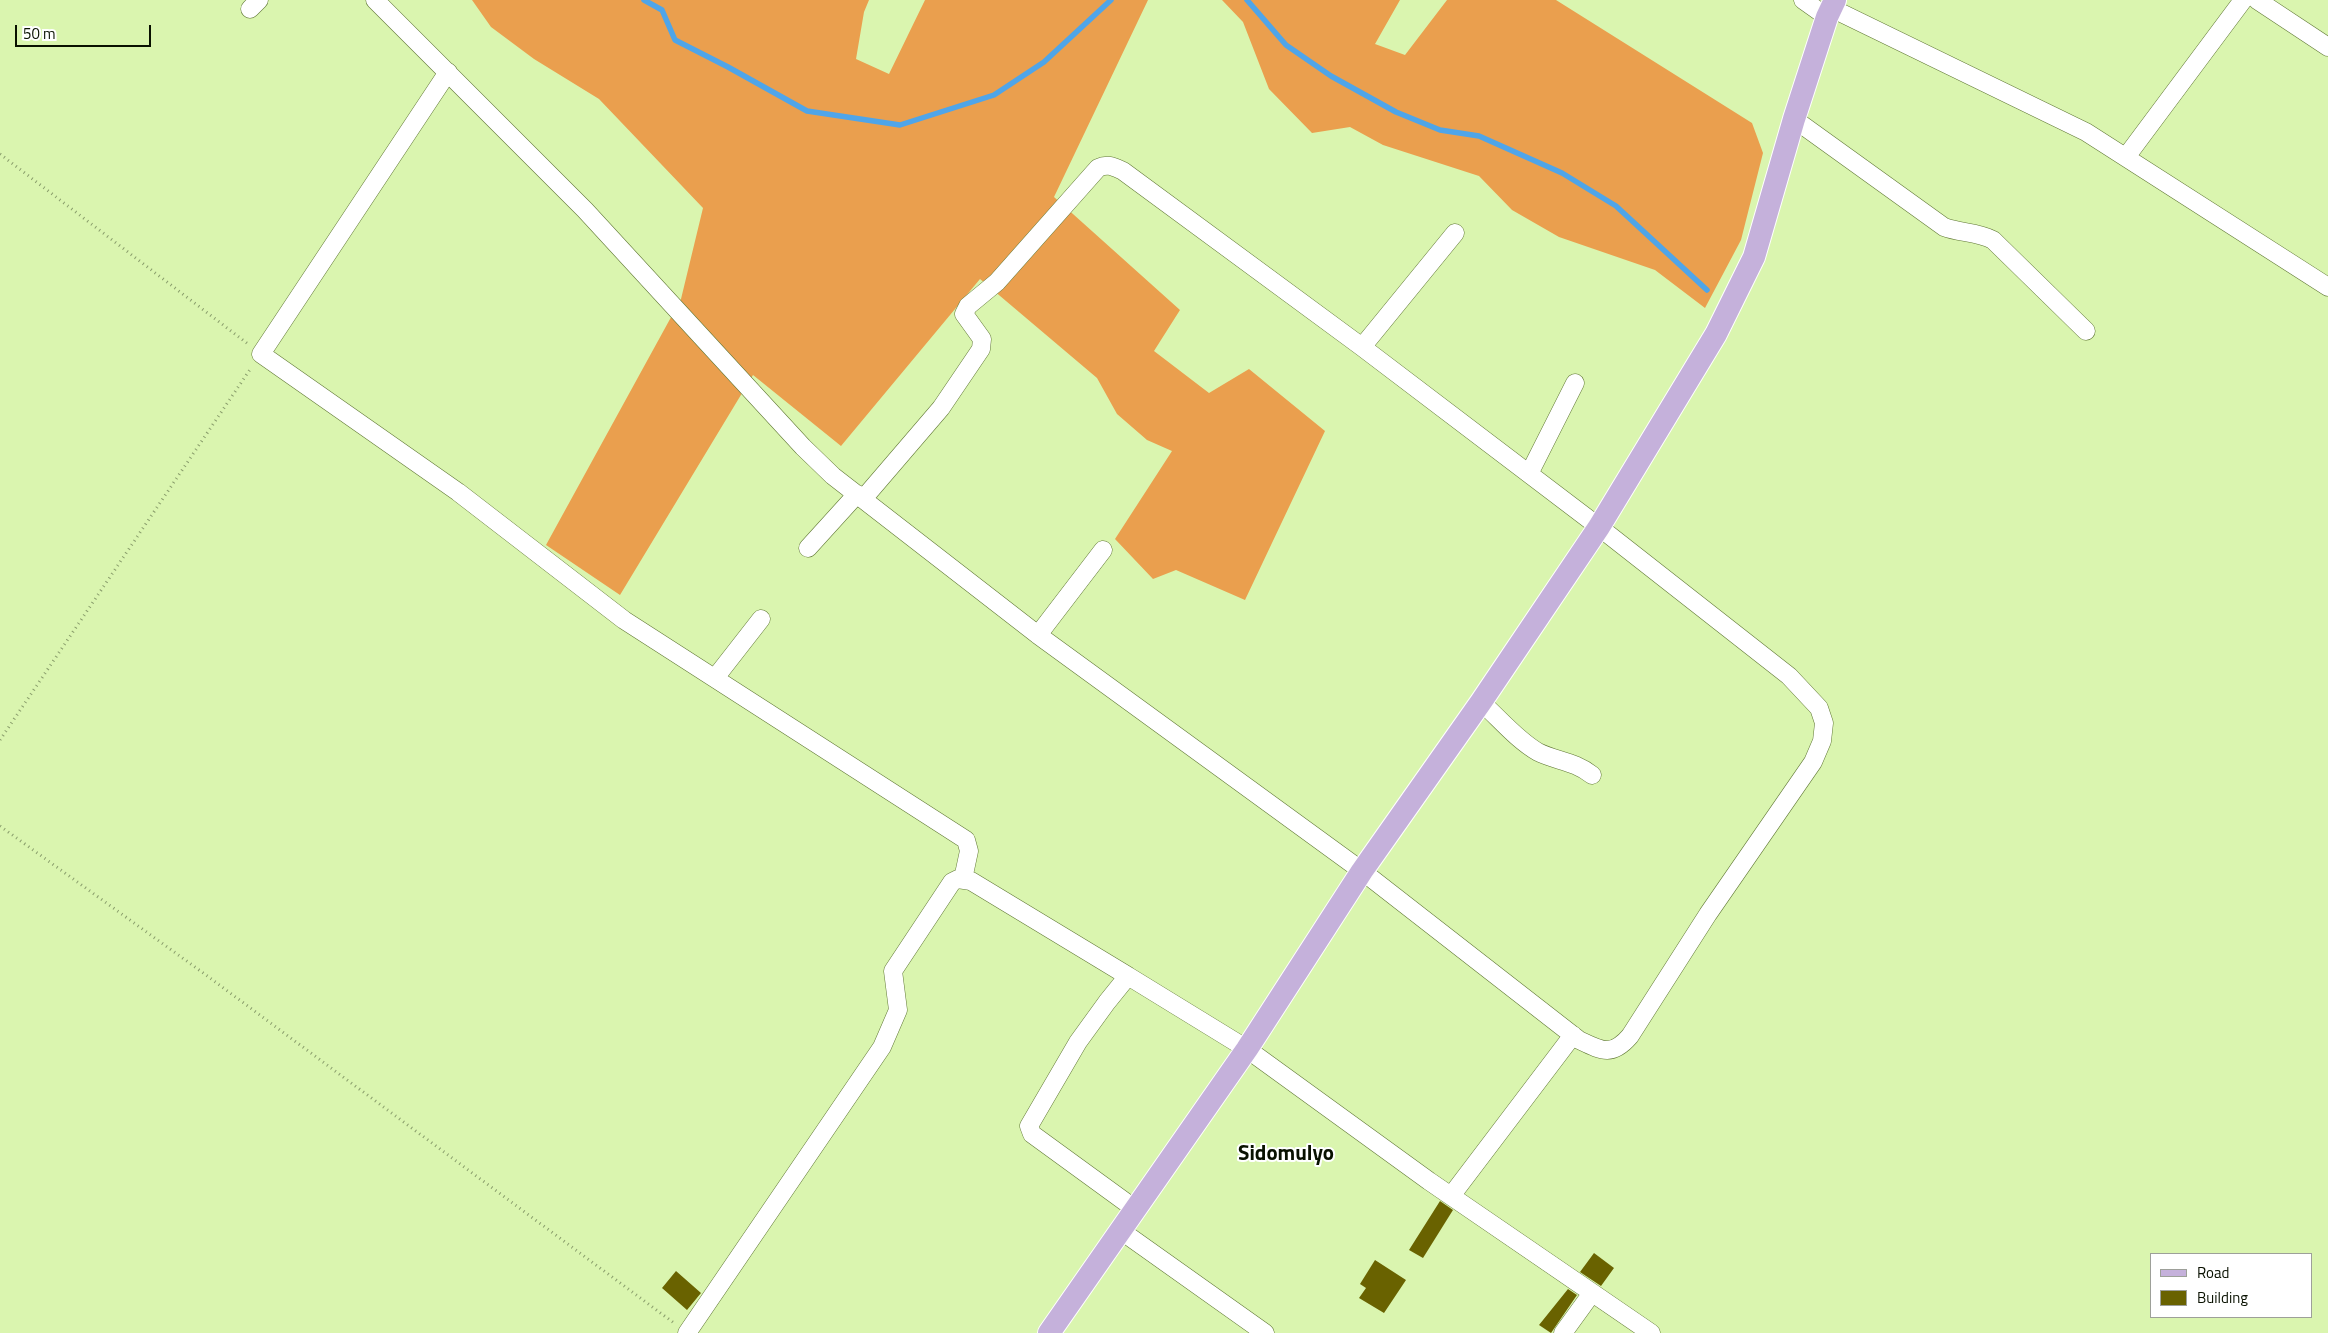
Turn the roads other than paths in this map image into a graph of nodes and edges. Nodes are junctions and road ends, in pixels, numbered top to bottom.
1 (375, 0) edge
2 (1803, 0) edge
3 (2243, 0) edge
4 (2257, 0) edge
5 (1831, 9) edge
6 (2328, 46) edge
7 (448, 72) junction
8 (1794, 119) junction
9 (2126, 157) junction
10 (1455, 233) dead end
11 (2328, 287) edge
12 (2086, 331) dead end
13 (1362, 347) junction
14 (1575, 383) dead end
15 (1529, 474) junction
16 (860, 497) junction
17 (1599, 527) junction
18 (808, 548) dead end
19 (1104, 550) dead end
20 (761, 619) dead end
21 (1038, 635) junction
22 (715, 678) junction
23 (1481, 702) junction
24 (1592, 775) dead end
25 (1362, 871) junction
26 (963, 879) junction
27 (1128, 976) junction
28 (1573, 1035) junction
29 (1247, 1049) junction
30 (1451, 1196) junction
31 (1135, 1209) junction
32 (1120, 1230) junction
33 (1592, 1293) junction
34 (687, 1333) edge
35 (1049, 1333) edge
36 (1265, 1333) edge
37 (1563, 1333) edge
38 (1651, 1333) edge

1 - 7 street
2 - 5 street
3 - 9 street
4 - 6 street
5 - 8 main road
5 - 9 street
7 - 16 street
7 - 22 street
8 - 12 street
8 - 17 main road
9 - 11 street
10 - 13 street
13 - 15 street
13 - 16 street
14 - 15 street
15 - 17 street
16 - 18 street
16 - 21 street
17 - 23 main road
17 - 28 street
19 - 21 street
20 - 22 street
21 - 25 street
22 - 26 street
23 - 24 street
23 - 25 main road
25 - 28 street
25 - 29 main road
26 - 27 street
26 - 34 street
27 - 29 street
27 - 31 street
28 - 30 street
29 - 30 street
29 - 31 main road
30 - 33 street
31 - 32 main road
32 - 35 main road
32 - 36 street
33 - 37 street
33 - 38 street

